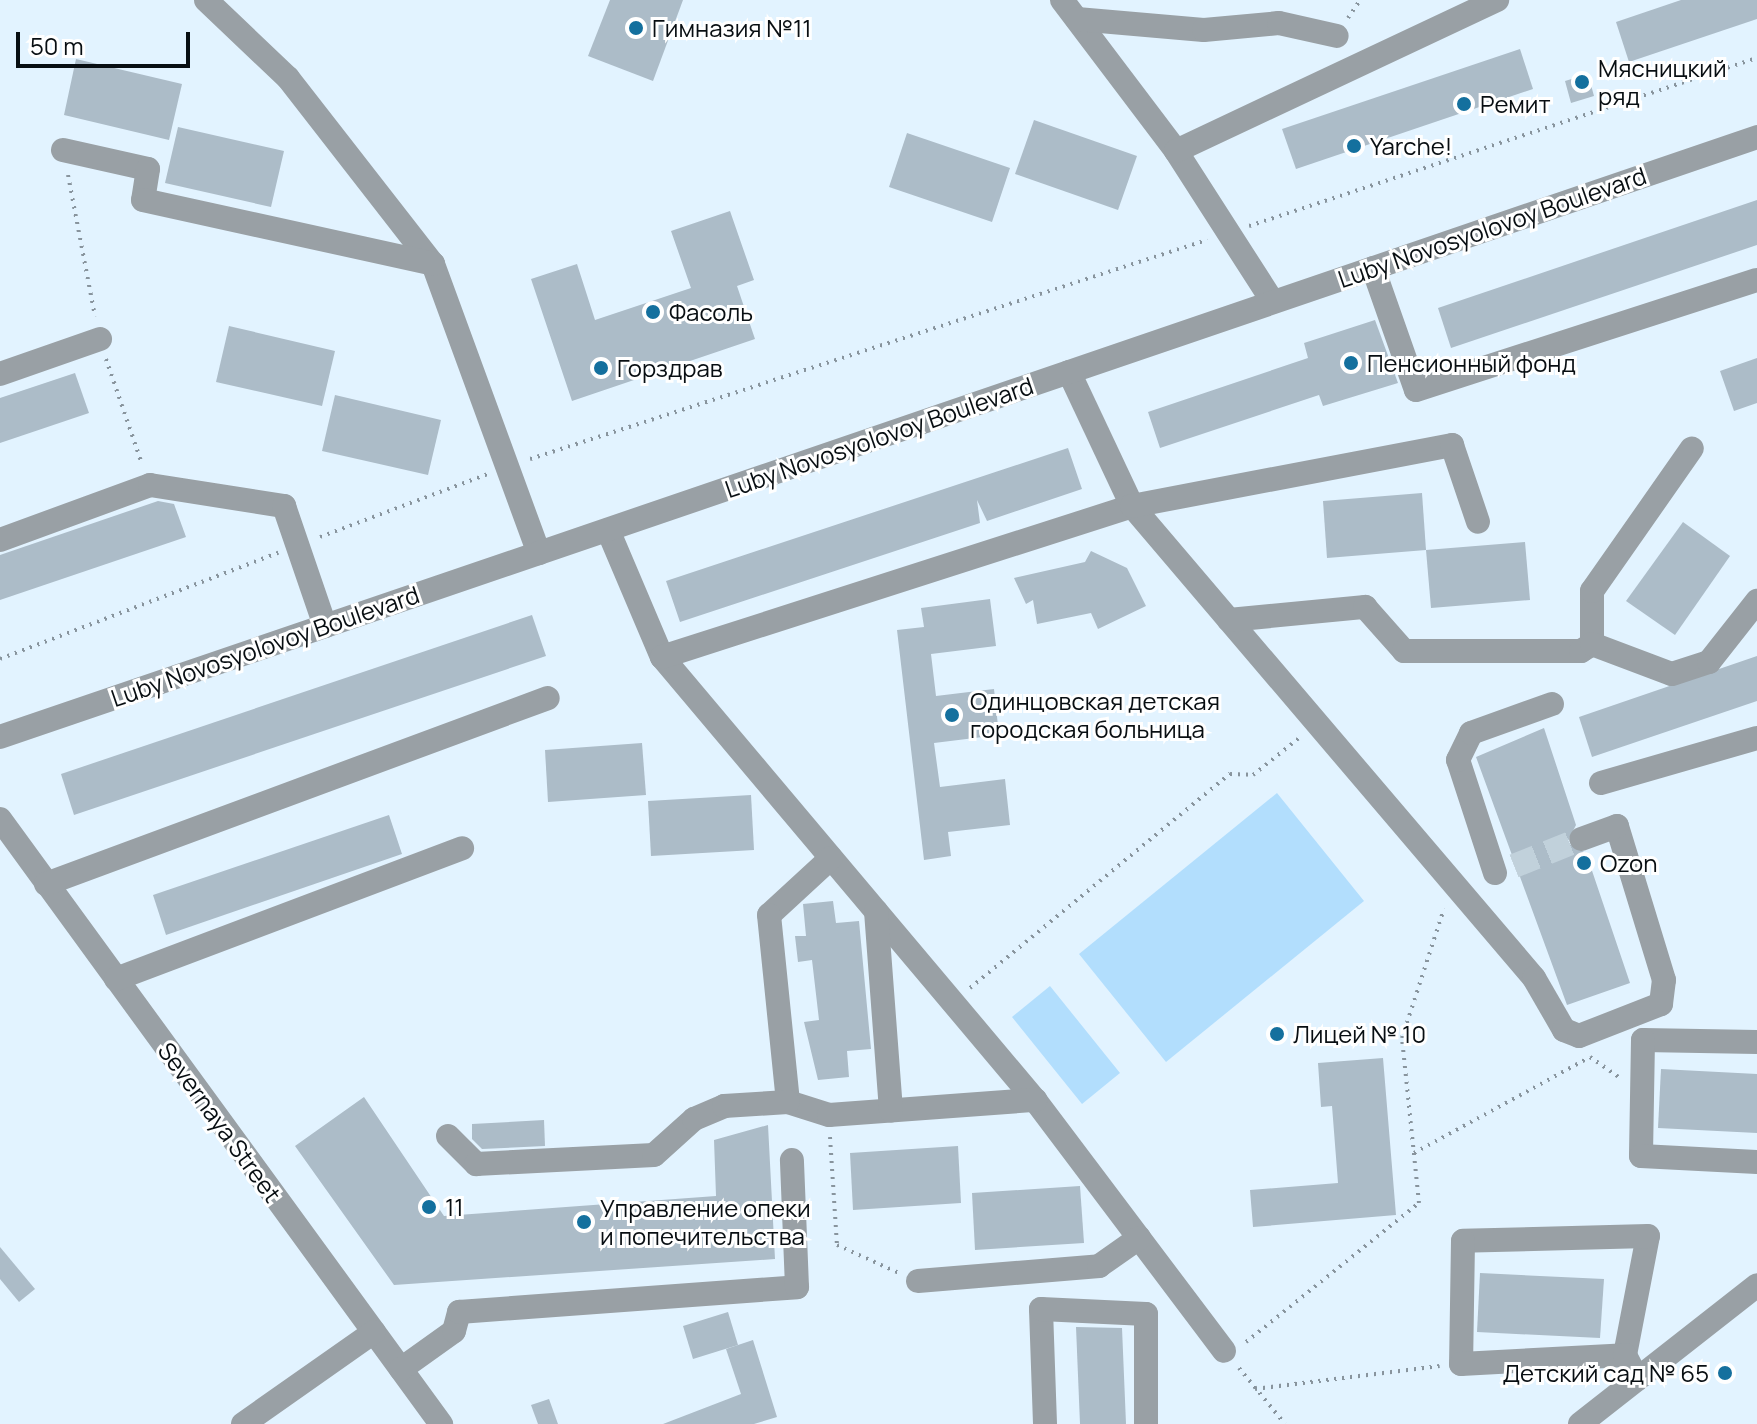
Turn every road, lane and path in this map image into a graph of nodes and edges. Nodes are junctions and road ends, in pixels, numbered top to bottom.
1 (206, 0) edge
2 (1497, 0) edge
3 (1069, 10) edge
4 (1337, 36) dead end
5 (1757, 58) edge
6 (1757, 137) edge
7 (63, 150) dead end
8 (1176, 151) junction
9 (1232, 232) junction
10 (433, 264) junction
11 (1373, 268) junction
12 (1757, 280) edge
13 (1273, 302) junction
14 (100, 339) dead end
15 (1069, 372) junction
16 (0, 374) edge
17 (1692, 448) dead end
18 (507, 467) junction
19 (1132, 506) junction
20 (1478, 522) dead end
21 (608, 530) junction
22 (0, 540) edge
23 (297, 546) junction
24 (539, 553) junction
25 (1757, 601) edge
26 (1229, 620) junction
27 (325, 626) junction
28 (1592, 644) junction
29 (662, 657) junction
30 (0, 659) edge
31 (548, 698) dead end
32 (1552, 704) dead end
33 (1317, 723) junction
34 (0, 737) edge
35 (1757, 738) edge
36 (1601, 783) dead end
37 (0, 819) edge
38 (1581, 839) tunnel mouth
39 (462, 848) dead end
40 (831, 858) junction
41 (46, 884) junction
42 (1457, 888) junction
43 (876, 911) junction
44 (116, 979) junction
45 (953, 1003) junction
46 (1757, 1042) edge
47 (1642, 1093) junction
48 (1035, 1100) junction
49 (788, 1102) junction
50 (891, 1110) junction
51 (829, 1115) junction
52 (448, 1136) dead end
53 (1414, 1153) junction
54 (792, 1160) dead end
55 (1757, 1162) edge
56 (1139, 1238) junction
57 (918, 1281) joint
58 (1757, 1285) edge
59 (374, 1332) junction
60 (1227, 1354) junction
61 (1625, 1355) junction
62 (1461, 1364) junction
63 (401, 1369) junction
64 (1637, 1379) junction
65 (1255, 1389) junction
66 (432, 1421) edge
67 (243, 1424) edge
68 (1045, 1424) edge
69 (1146, 1424) edge
70 (1285, 1424) edge
71 (1580, 1424) edge

1 - 10 street
2 - 8 street
3 - 4 street
3 - 8 street
5 - 9 path
6 - 11 street, Luby Novosyolovoy Boulevard
7 - 10 street
8 - 9 street
9 - 13 street
9 - 18 path
10 - 18 street
11 - 12 street
11 - 13 street, Luby Novosyolovoy Boulevard
13 - 15 street, Luby Novosyolovoy Boulevard
14 - 16 street
15 - 19 street
15 - 21 street, Luby Novosyolovoy Boulevard
17 - 28 street
18 - 23 path
18 - 24 street
19 - 20 street
19 - 26 street
19 - 29 street
21 - 24 street, Luby Novosyolovoy Boulevard
21 - 29 street
22 - 23 street
23 - 27 street
23 - 30 path
24 - 27 street, Luby Novosyolovoy Boulevard
25 - 28 street
26 - 28 street
26 - 33 street
27 - 34 street, Luby Novosyolovoy Boulevard
29 - 40 street
31 - 41 street
32 - 42 street
33 - 42 street
33 - 45 path
35 - 36 street
37 - 41 street, Severnaya Street
38 - 42 street
39 - 44 street
40 - 43 street
40 - 49 street
41 - 44 street, Severnaya Street
42 - 53 path
43 - 45 street
43 - 50 street
44 - 59 street, Severnaya Street
45 - 48 street
46 - 47 street
47 - 53 path
47 - 55 street
48 - 50 street
48 - 56 street
49 - 51 street
49 - 52 street
50 - 51 street
51 - 57 path
53 - 60 path
54 - 63 street
56 - 57 street
56 - 60 street
58 - 64 street
59 - 63 street, Severnaya Street
59 - 67 street
60 - 65 path
61 - 62 street
61 - 62 street
61 - 64 street
62 - 65 path
63 - 66 street, Severnaya Street
64 - 71 street
65 - 70 path
68 - 69 street

